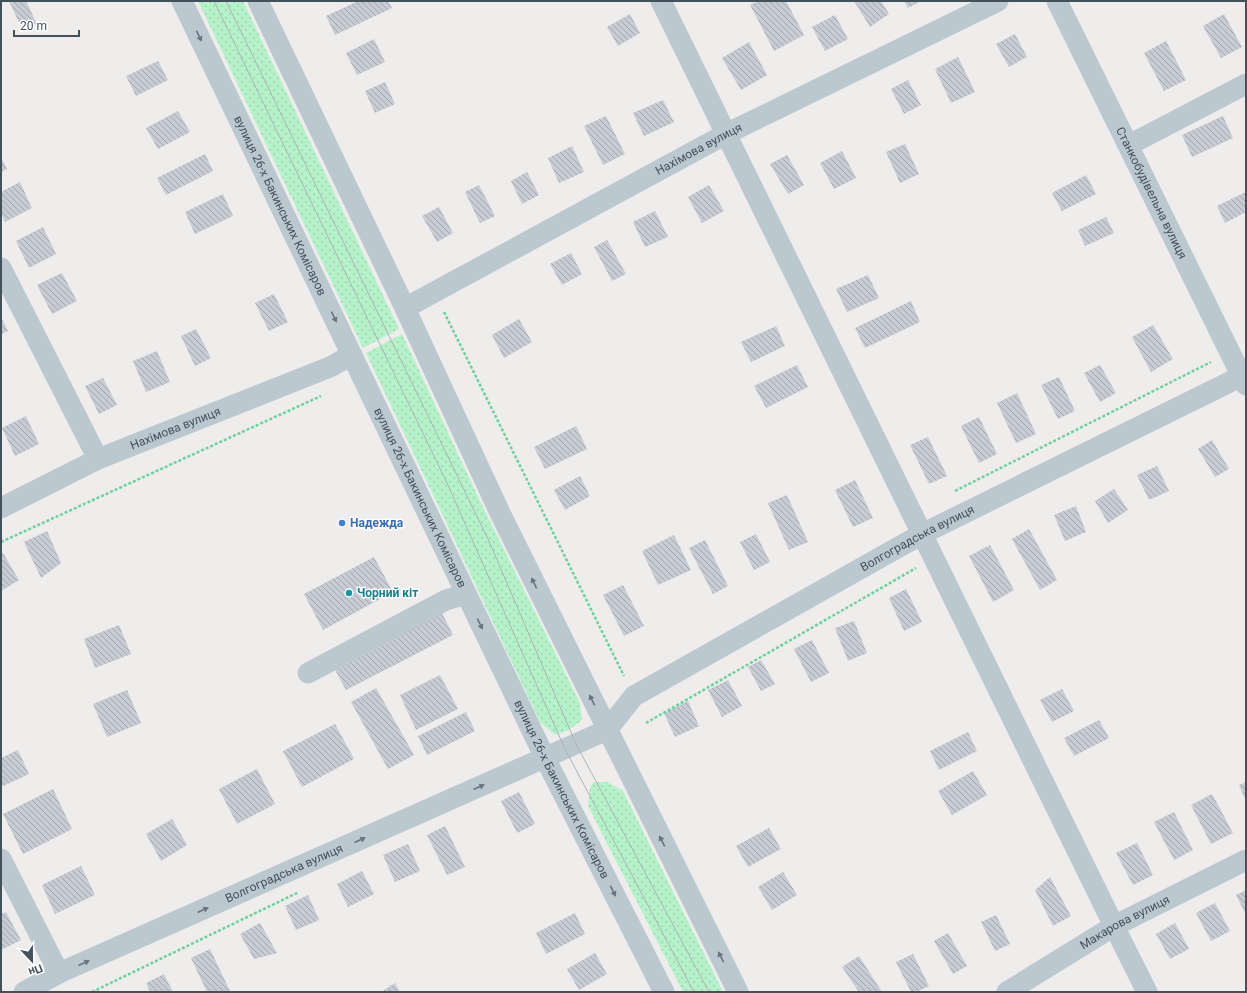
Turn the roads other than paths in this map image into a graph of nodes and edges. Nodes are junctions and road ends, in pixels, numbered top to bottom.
1 (182, 1) edge
2 (258, 1) edge
3 (661, 1) edge
4 (998, 1) edge
5 (1057, 1) edge
6 (1246, 84) edge
7 (726, 134) junction
8 (1129, 145) junction
9 (1, 268) edge
10 (405, 308) junction
11 (352, 355) junction
12 (1245, 378) edge
13 (98, 459) junction
14 (1, 508) edge
15 (922, 534) junction
16 (466, 594) junction
17 (308, 673) dead end
18 (607, 730) junction
19 (545, 758) junction
20 (1, 859) edge
21 (1246, 860) edge
22 (1114, 926) junction
23 (59, 974) junction
24 (24, 992) edge
25 (664, 992) edge
26 (738, 992) edge
27 (1007, 992) edge
28 (1147, 992) edge

1 -> 11 street, вулиця 26-х Бакинських Комісаров
2 - 10 street
3 - 7 street
4 - 7 street, Нахімова вулиця
5 - 8 street, Станкобудівельна вулиця
6 - 8 street
7 - 10 street, Нахімова вулиця
7 - 15 street
8 - 12 street, Станкобудівельна вулиця
9 - 13 street
18 -> 10 street
11 - 13 street, Нахімова вулиця
11 - 16 street, вулиця 26-х Бакинських Комісаров
12 - 15 street, Волгоградська вулиця
13 - 14 street, Нахімова вулиця
15 - 18 street, Волгоградська вулиця
15 - 22 street
16 - 17 street
16 -> 19 street, вулиця 26-х Бакинських Комісаров
18 - 19 street, Волгоградська вулиця
26 -> 18 street
23 -> 19 street, Волгоградська вулиця
19 -> 25 street, вулиця 26-х Бакинських Комісаров
20 - 23 street
21 - 22 street, Макарова вулиця
22 - 27 street, Макарова вулиця
22 - 28 street
23 - 24 street, Волгоградська вулиця

